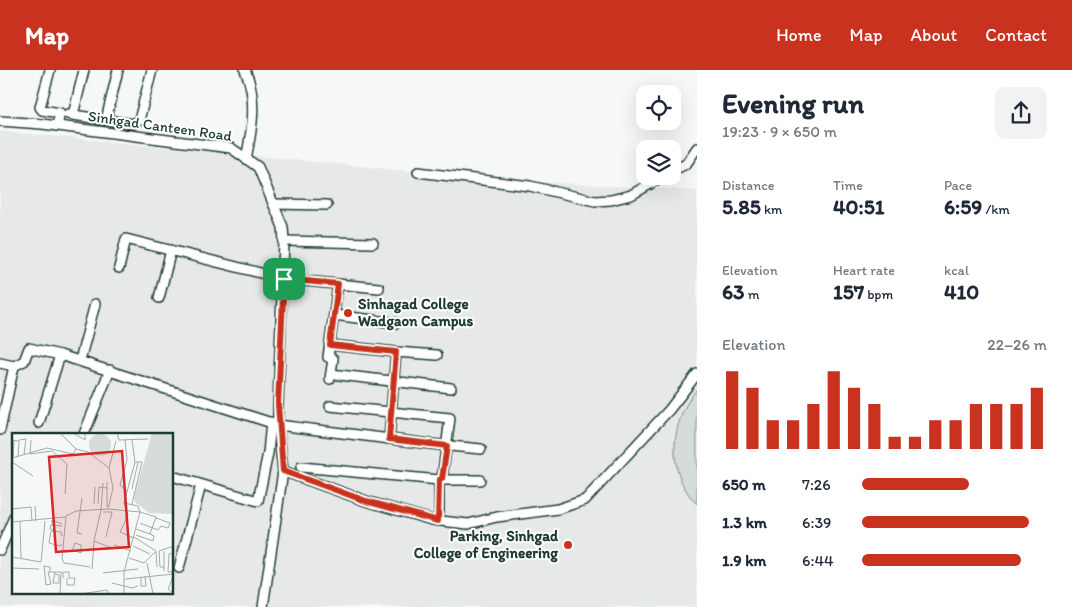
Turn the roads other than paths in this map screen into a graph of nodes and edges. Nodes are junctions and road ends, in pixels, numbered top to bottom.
1 (50, 70) edge
2 (84, 70) edge
3 (118, 70) edge
4 (152, 70) edge
5 (245, 70) edge
6 (60, 113) junction
7 (73, 115) junction
8 (106, 120) junction
9 (0, 121) edge
10 (57, 126) junction
11 (697, 148) edge
12 (246, 159) junction
13 (681, 166) edge
14 (418, 172) dead end
15 (648, 185) edge
16 (273, 204) junction
17 (327, 205) dead end
18 (284, 241) junction
19 (372, 243) dead end
20 (171, 250) junction
21 (119, 268) dead end
22 (284, 279) junction
23 (338, 284) junction
24 (379, 288) dead end
25 (159, 298) dead end
26 (95, 304) dead end
27 (334, 315) junction
28 (396, 323) dead end
29 (330, 345) junction
30 (396, 352) junction
31 (60, 355) junction
32 (437, 355) dead end
33 (80, 360) junction
34 (0, 363) edge
35 (14, 366) junction
36 (110, 370) junction
37 (697, 374) edge
38 (393, 382) junction
39 (451, 388) dead end
40 (330, 406) dead end
41 (391, 412) junction
42 (39, 423) dead end
43 (275, 424) junction
44 (0, 430) edge
45 (84, 433) edge
46 (389, 439) junction
47 (447, 446) junction
48 (481, 449) dead end
49 (302, 468) dead end
50 (283, 471) junction
51 (174, 477) edge
52 (441, 480) junction
53 (480, 480) dead end
54 (201, 486) junction
55 (438, 521) junction
56 (12, 523) edge
57 (0, 550) edge
58 (180, 568) dead end
59 (263, 607) edge

1 - 6 street
2 - 7 street
3 - 8 street
4 - 8 street
5 - 12 street
6 - 7 street
6 - 10 street
7 - 8 street
9 - 10 street, Sinhgad Canteen Road
10 - 12 street, Sinhgad Canteen Road
11 - 13 street
12 - 16 street, Sinhgad Canteen Road
14 - 15 street
16 - 17 street
16 - 18 street, Sinhgad Canteen Road
18 - 19 street
18 - 22 street, Sinhgad Canteen Road
20 - 21 street
20 - 22 street
20 - 25 street
22 - 23 street
22 - 43 street, Sinhgad Canteen Road
23 - 24 street
23 - 27 street
26 - 33 street
27 - 28 street
27 - 29 street
29 - 30 street
29 - 38 street
30 - 32 street
30 - 38 street
31 - 33 street
31 - 35 street
31 - 42 street
33 - 36 street
34 - 35 street
35 - 44 street
36 - 43 street
36 - 45 street
37 - 55 street
38 - 39 street
38 - 41 street
40 - 41 street
41 - 46 street
41 - 47 street
43 - 46 street
43 - 50 street
43 - 54 street
46 - 47 street
47 - 48 street
47 - 52 street
49 - 52 street
50 - 55 street
50 - 59 street
51 - 54 street
52 - 53 street
52 - 55 street
54 - 58 street
56 - 57 street

